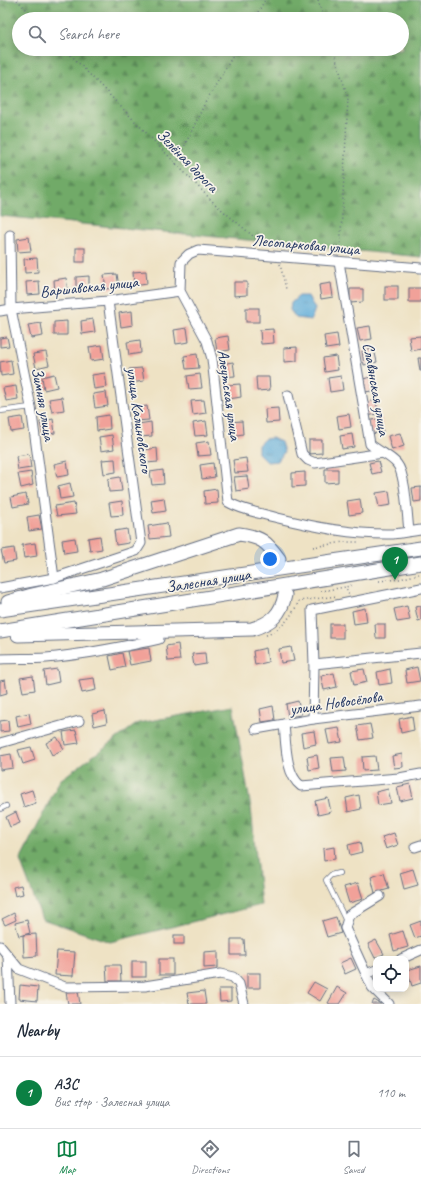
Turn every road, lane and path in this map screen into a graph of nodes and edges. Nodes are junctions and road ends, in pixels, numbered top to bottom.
1 (17, 0) edge
2 (265, 0) edge
3 (318, 0) edge
4 (29, 12) edge
5 (258, 12) edge
6 (322, 12) edge
7 (72, 56) edge
8 (233, 56) edge
9 (335, 56) edge
10 (176, 164) junction
11 (10, 235) dead end
12 (278, 257) junction
13 (339, 262) junction
14 (421, 268) edge
15 (286, 289) dead end
16 (180, 291) junction
17 (108, 301) junction
18 (11, 309) junction
19 (0, 311) edge
20 (288, 395) dead end
21 (31, 406) junction
22 (0, 411) edge
23 (383, 453) junction
24 (421, 530) edge
25 (409, 531) junction
26 (344, 542) dead end
27 (313, 546) dead end
28 (421, 548) edge
29 (278, 559) dead end
30 (421, 563) edge
31 (421, 574) edge
32 (54, 578) junction
33 (376, 581) dead end
34 (353, 585) dead end
35 (346, 587) junction
36 (0, 588) edge
37 (421, 588) edge
38 (320, 590) dead end
39 (285, 595) dead end
40 (0, 605) edge
41 (0, 610) edge
42 (0, 630) edge
43 (0, 635) edge
44 (263, 636) dead end
45 (159, 639) dead end
46 (421, 652) edge
47 (0, 659) edge
48 (314, 664) junction
49 (421, 706) edge
50 (313, 719) junction
51 (79, 721) dead end
52 (284, 724) junction
53 (256, 729) dead end
54 (0, 743) edge
55 (421, 774) edge
56 (6, 806) dead end
57 (0, 809) edge
58 (339, 873) dead end
59 (380, 896) dead end
60 (346, 922) junction
61 (0, 946) edge
62 (421, 950) edge
63 (8, 956) junction
64 (408, 956) edge
65 (373, 971) edge
66 (366, 974) junction
67 (10, 1004) edge
68 (244, 1004) edge
69 (388, 1004) edge

1 - 4 path
2 - 5 path
3 - 6 path
7 - 10 path, Зелёная дорога
8 - 10 path
9 - 13 path
10 - 12 path, Зелёная дорога
11 - 18 street, Зимняя улица
12 - 13 street, Лесопарковая улица
12 - 15 path
12 - 16 street, Лесопарковая улица
13 - 14 street, Лесопарковая улица
13 - 23 street, Славянская улица
16 - 17 street, Варшавская улица
16 - 25 street, Алеутская улица
17 - 18 street, Варшавская улица
17 - 32 street, улица Калиновского
18 - 19 street, Варшавская улица
18 - 21 street, Зимняя улица
20 - 23 street
21 - 22 lane
21 - 32 street, Зимняя улица
23 - 25 street, Славянская улица
24 - 25 street
26 - 27 path
28 - 41 main road, Залесная улица
29 - 40 main road
30 - 42 main road, Залесная улица
31 - 33 path
32 - 36 street
34 - 35 path
35 - 38 path
35 - 44 path
37 - 48 street
39 - 43 main road
45 - 47 street
46 - 48 street
48 - 50 street
49 - 50 street, улица Новосёлова
50 - 52 street, улица Новосёлова
51 - 54 street
52 - 53 street, улица Новосёлова
52 - 55 street
56 - 57 lane
58 - 60 lane
59 - 60 street
60 - 66 street
61 - 63 street
62 - 64 street
63 - 67 street
63 - 68 street
65 - 66 street
66 - 69 street

